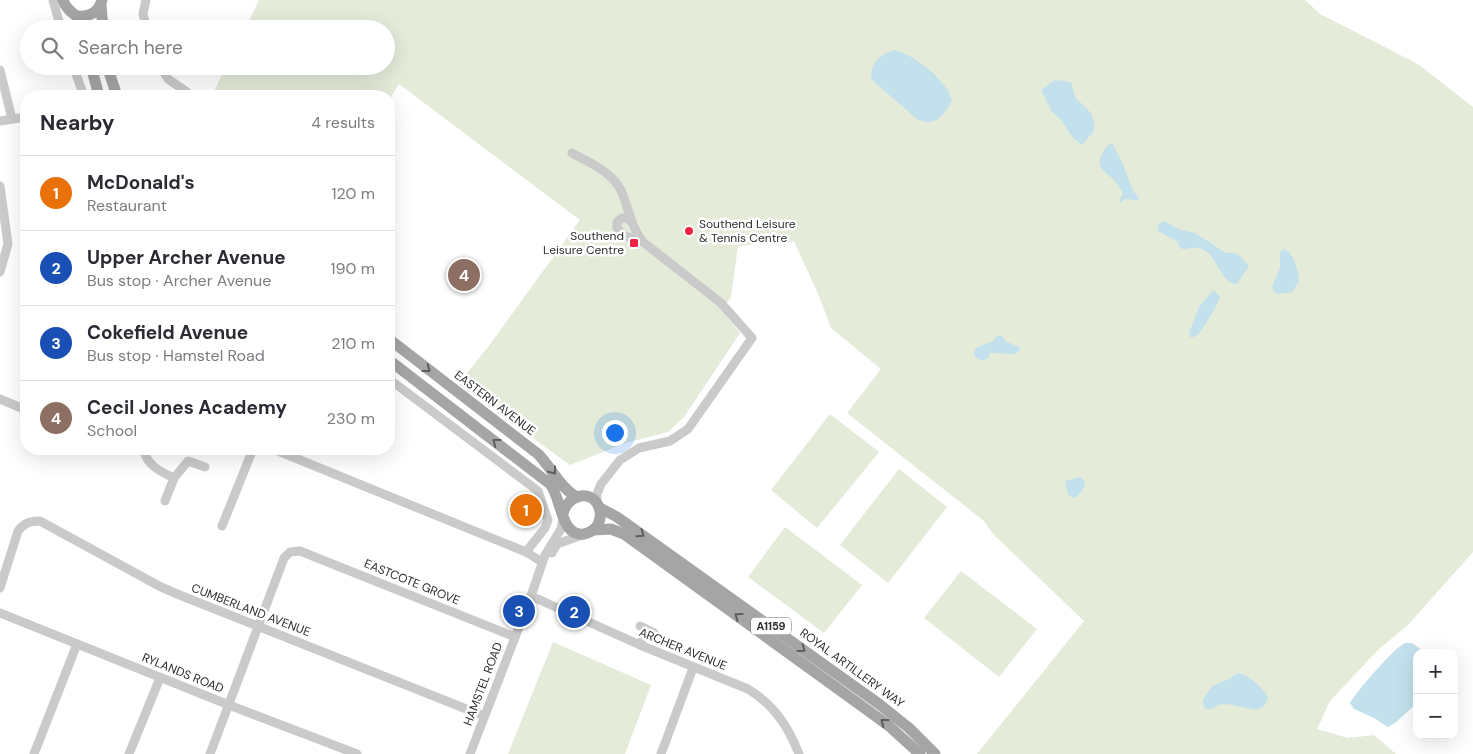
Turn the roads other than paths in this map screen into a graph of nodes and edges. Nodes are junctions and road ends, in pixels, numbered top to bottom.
1 (53, 0) edge
2 (63, 0) edge
3 (146, 0) edge
4 (101, 2) edge
5 (78, 16) junction
6 (59, 20) edge
7 (82, 20) edge
8 (102, 20) edge
9 (145, 20) edge
10 (0, 70) edge
11 (76, 75) edge
12 (94, 75) edge
13 (110, 75) edge
14 (166, 75) edge
15 (82, 90) edge
16 (98, 90) edge
17 (115, 90) edge
18 (184, 90) edge
19 (20, 117) edge
20 (12, 119) junction
21 (0, 121) edge
22 (572, 153) dead end
23 (0, 186) edge
24 (632, 222) junction
25 (643, 242) junction
26 (0, 272) edge
27 (395, 344) edge
28 (395, 365) edge
29 (395, 384) edge
30 (0, 400) edge
31 (20, 408) edge
32 (146, 455) edge
33 (251, 455) edge
34 (289, 455) edge
35 (298, 455) edge
36 (297, 458) junction
37 (205, 467) dead end
38 (174, 478) junction
39 (601, 484) junction
40 (579, 496) junction
41 (165, 501) dead end
42 (598, 506) junction
43 (563, 516) junction
44 (222, 526) dead end
45 (590, 532) junction
46 (550, 550) junction
47 (526, 552) junction
48 (542, 562) junction
49 (0, 588) edge
50 (531, 596) junction
51 (0, 613) edge
52 (258, 626) junction
53 (647, 630) dead end
54 (515, 637) junction
55 (77, 644) junction
56 (640, 646) junction
57 (693, 668) junction
58 (160, 678) junction
59 (229, 705) junction
60 (484, 716) junction
61 (34, 754) edge
62 (129, 754) edge
63 (210, 754) edge
64 (357, 754) edge
65 (470, 754) edge
66 (661, 754) edge
67 (799, 754) edge
68 (920, 754) edge
69 (935, 754) edge

1 - 6 street
2 - 5 main road
3 - 9 street
4 - 5 main road
4 - 8 main road
5 - 7 main road
10 - 20 street
11 - 15 street
12 - 16 main road
13 - 17 main road
14 - 18 street
19 - 20 street
20 - 21 street
22 - 24 street
23 - 26 street
24 - 25 street
24 - 25 street
25 - 39 street
27 -> 40 main road, EASTERN AVENUE
43 -> 28 main road
29 - 47 street
30 - 31 street
32 - 38 street
33 - 44 street
34 - 36 street
35 - 36 street
36 - 47 street
37 - 38 street
38 - 41 street
39 - 40 street
39 - 42 street
40 - 42 main road, EASTERN AVENUE
40 - 43 main road
42 - 45 main road
42 -> 69 main road, ROYAL ARTILLERY WAY / A1159
43 - 45 main road
43 - 46 street, HAMSTEL ROAD
45 - 46 street
68 -> 45 main road, ROYAL ARTILLERY WAY / A1159
46 - 47 street
46 - 48 street
46 - 50 street, HAMSTEL ROAD
47 - 48 street
48 - 50 street, HAMSTEL ROAD
49 - 52 street, CUMBERLAND AVENUE
50 - 54 street, HAMSTEL ROAD
50 - 56 street, ARCHER AVENUE
51 - 55 street, RYLANDS ROAD
52 - 54 street, EASTCOTE GROVE
52 - 59 street
52 - 60 street, CUMBERLAND AVENUE
53 - 56 street
54 - 60 street, HAMSTEL ROAD
55 - 58 street, RYLANDS ROAD
55 - 61 street
56 - 57 street, ARCHER AVENUE
57 - 66 street
57 - 67 street, ARCHER AVENUE
58 - 59 street, RYLANDS ROAD
58 - 62 street
59 - 63 street
59 - 64 street, RYLANDS ROAD
60 - 65 street, HAMSTEL ROAD

